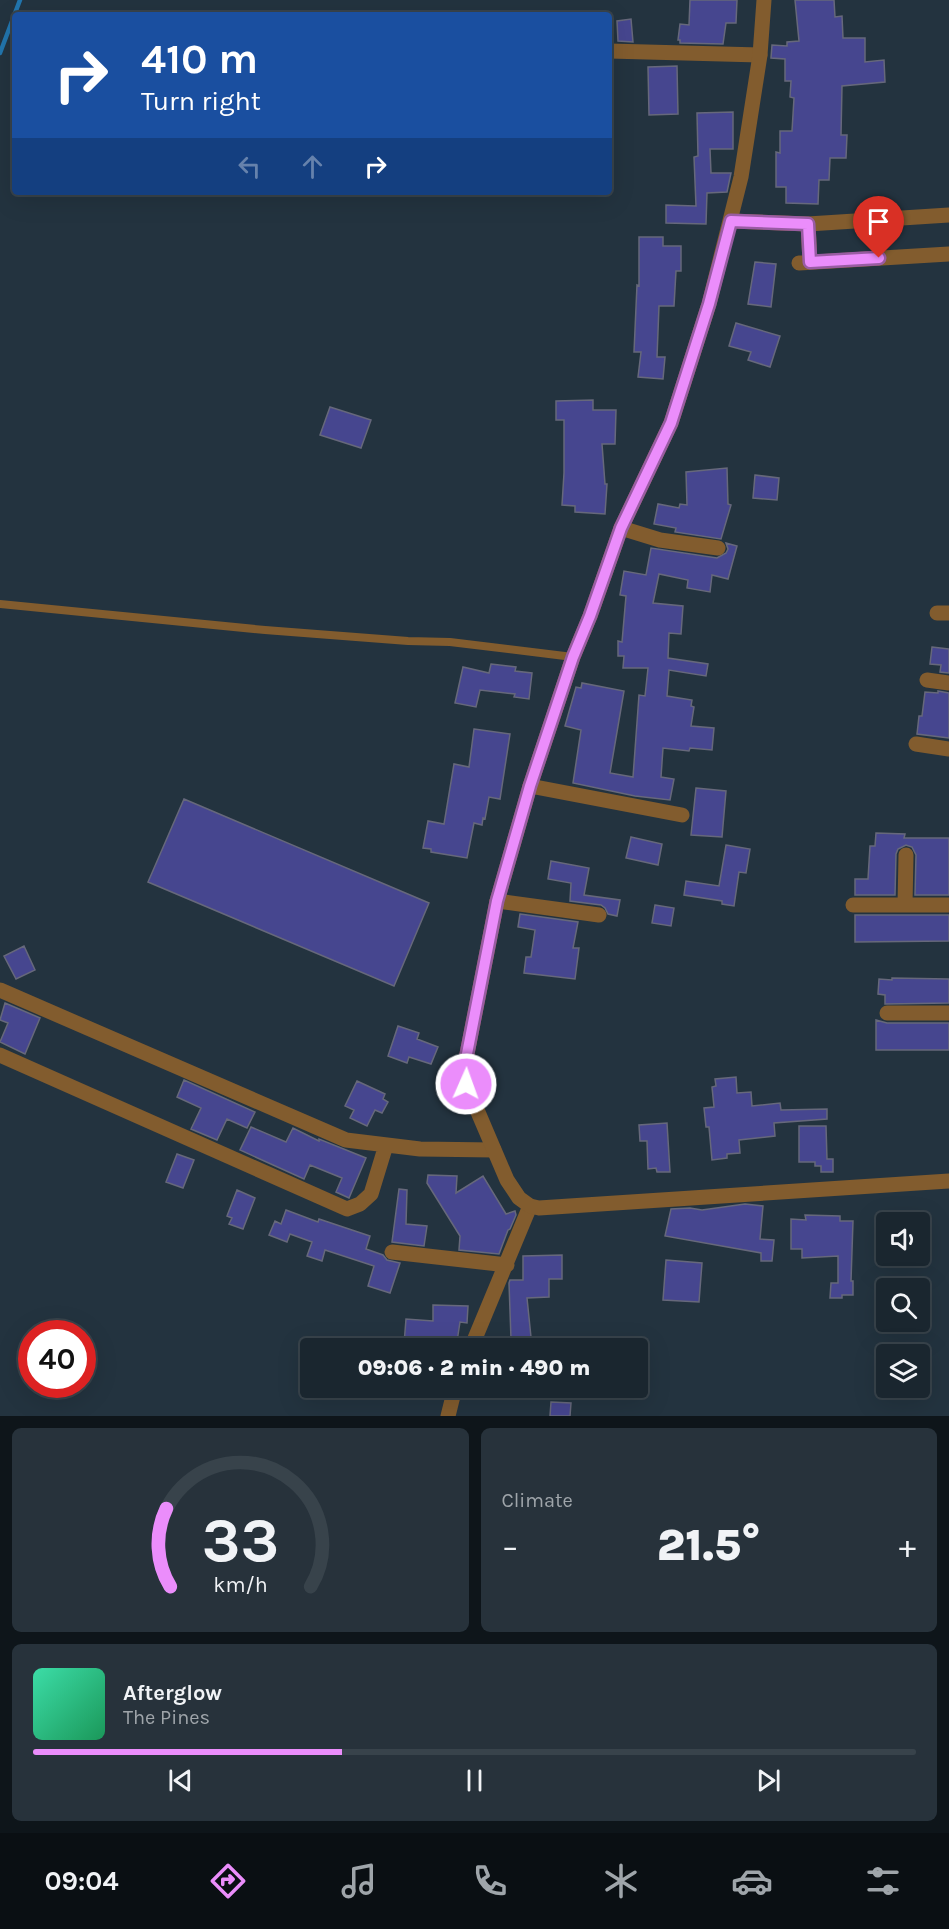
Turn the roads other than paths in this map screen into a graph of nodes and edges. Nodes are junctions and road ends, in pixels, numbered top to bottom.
1 (764, 0) edge
2 (612, 51) edge
3 (760, 55) junction
4 (949, 215) edge
5 (731, 221) junction
6 (808, 224) junction
7 (949, 254) edge
8 (621, 528) junction
9 (718, 548) dead end
10 (0, 604) edge
11 (573, 657) junction
12 (927, 680) dead end
13 (949, 683) edge
14 (916, 744) dead end
15 (949, 749) edge
16 (530, 786) junction
17 (682, 815) dead end
18 (906, 855) dead end
19 (497, 901) junction
20 (949, 904) edge
21 (853, 905) dead end
22 (905, 905) junction
23 (599, 915) dead end
24 (0, 991) edge
25 (887, 1013) dead end
26 (949, 1013) edge
27 (0, 1055) edge
28 (386, 1145) junction
29 (494, 1150) junction
30 (949, 1180) edge
31 (530, 1206) junction
32 (392, 1252) dead end
33 (507, 1264) junction
34 (475, 1338) edge
35 (453, 1398) edge
36 (448, 1416) edge

1 - 3 street
2 - 3 street
3 - 5 street
4 - 6 street
5 - 6 street
5 - 8 street
6 - 7 street
8 - 9 street
8 - 11 street
10 - 11 lane
11 - 16 street
12 - 13 street
14 - 15 street
16 - 17 street
16 - 19 street
18 - 22 street
19 - 23 street
19 - 29 street
20 - 22 street
21 - 22 street
24 - 28 street
25 - 26 street
27 - 28 street
28 - 29 street
29 - 31 street
30 - 31 street
31 - 33 street
32 - 33 street
33 - 34 street
35 - 36 street

